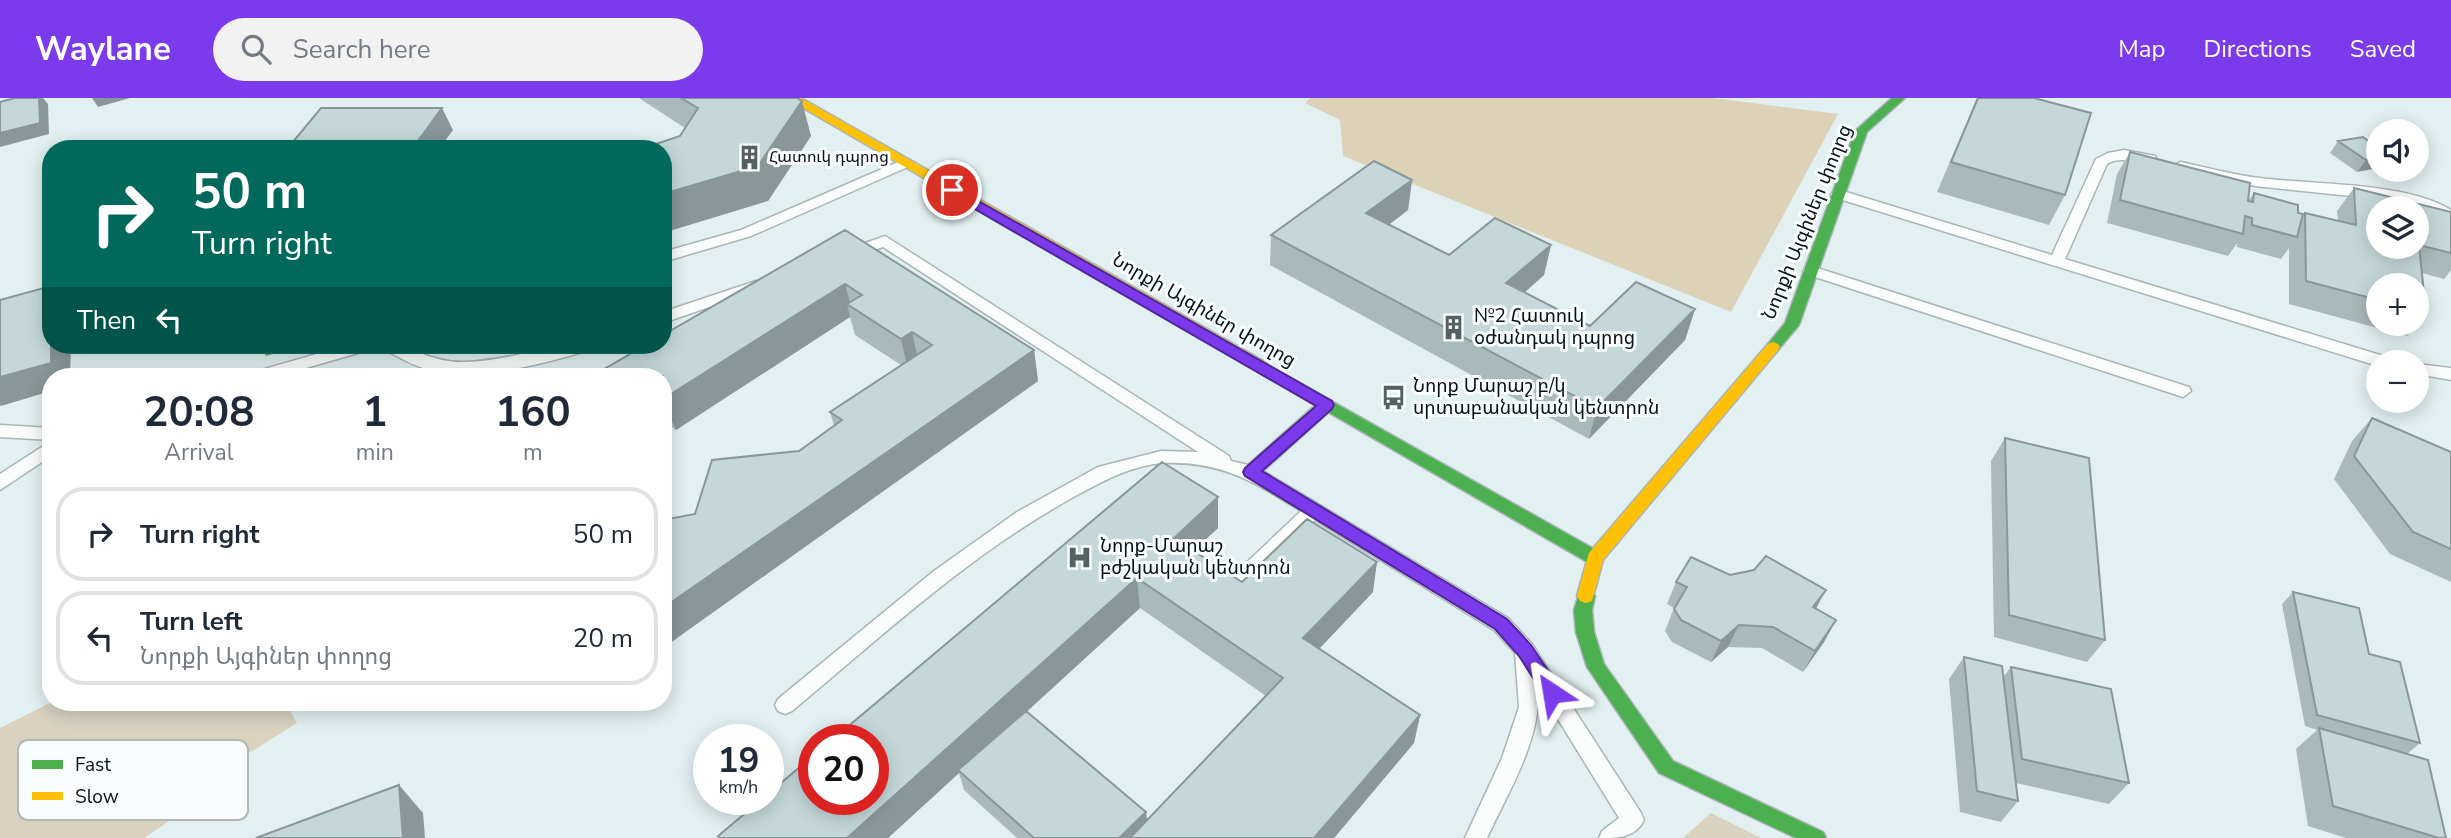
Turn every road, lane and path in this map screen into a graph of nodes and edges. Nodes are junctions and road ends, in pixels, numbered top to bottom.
1 (792, 98) edge
2 (1899, 98) edge
3 (905, 163) junction
4 (1838, 194) junction
5 (2451, 216) edge
6 (672, 254) edge
7 (833, 259) edge
8 (2056, 262) junction
9 (1811, 271) junction
10 (768, 282) edge
11 (672, 315) edge
12 (335, 354) edge
13 (408, 354) edge
14 (554, 354) edge
15 (2366, 356) edge
16 (287, 368) edge
17 (2429, 371) edge
18 (2451, 374) edge
19 (2183, 391) dead end
20 (1326, 405) junction
21 (0, 431) edge
22 (42, 433) edge
23 (42, 453) edge
24 (1242, 469) junction
25 (0, 482) edge
26 (1313, 511) junction
27 (1595, 558) junction
28 (1233, 587) edge
29 (1525, 650) junction
30 (785, 705) dead end
31 (1476, 838) edge
32 (1610, 838) edge
33 (1816, 838) edge

1 - 3 street, Նորքի Այգիներ փողոց
2 - 4 street, Նորքի Այգիներ փողոց
3 - 6 lane
3 - 20 street, Նորքի Այգիներ փողոց
4 - 8 lane
4 - 9 street, Նորքի Այգիներ փողոց
5 - 8 lane
7 - 24 lane
8 - 15 lane
9 - 19 lane
9 - 27 street, Նորքի Այգիներ փողոց
10 - 11 lane
12 - 16 lane
13 - 14 lane
17 - 18 lane
20 - 24 lane
20 - 27 street, Նորքի Այգիներ փողոց
21 - 22 lane
23 - 25 lane
24 - 26 lane
24 - 30 lane
26 - 28 lane
26 - 29 lane
27 - 33 street, Նորքի Այգիներ փողոց
29 - 31 lane
29 - 32 lane

